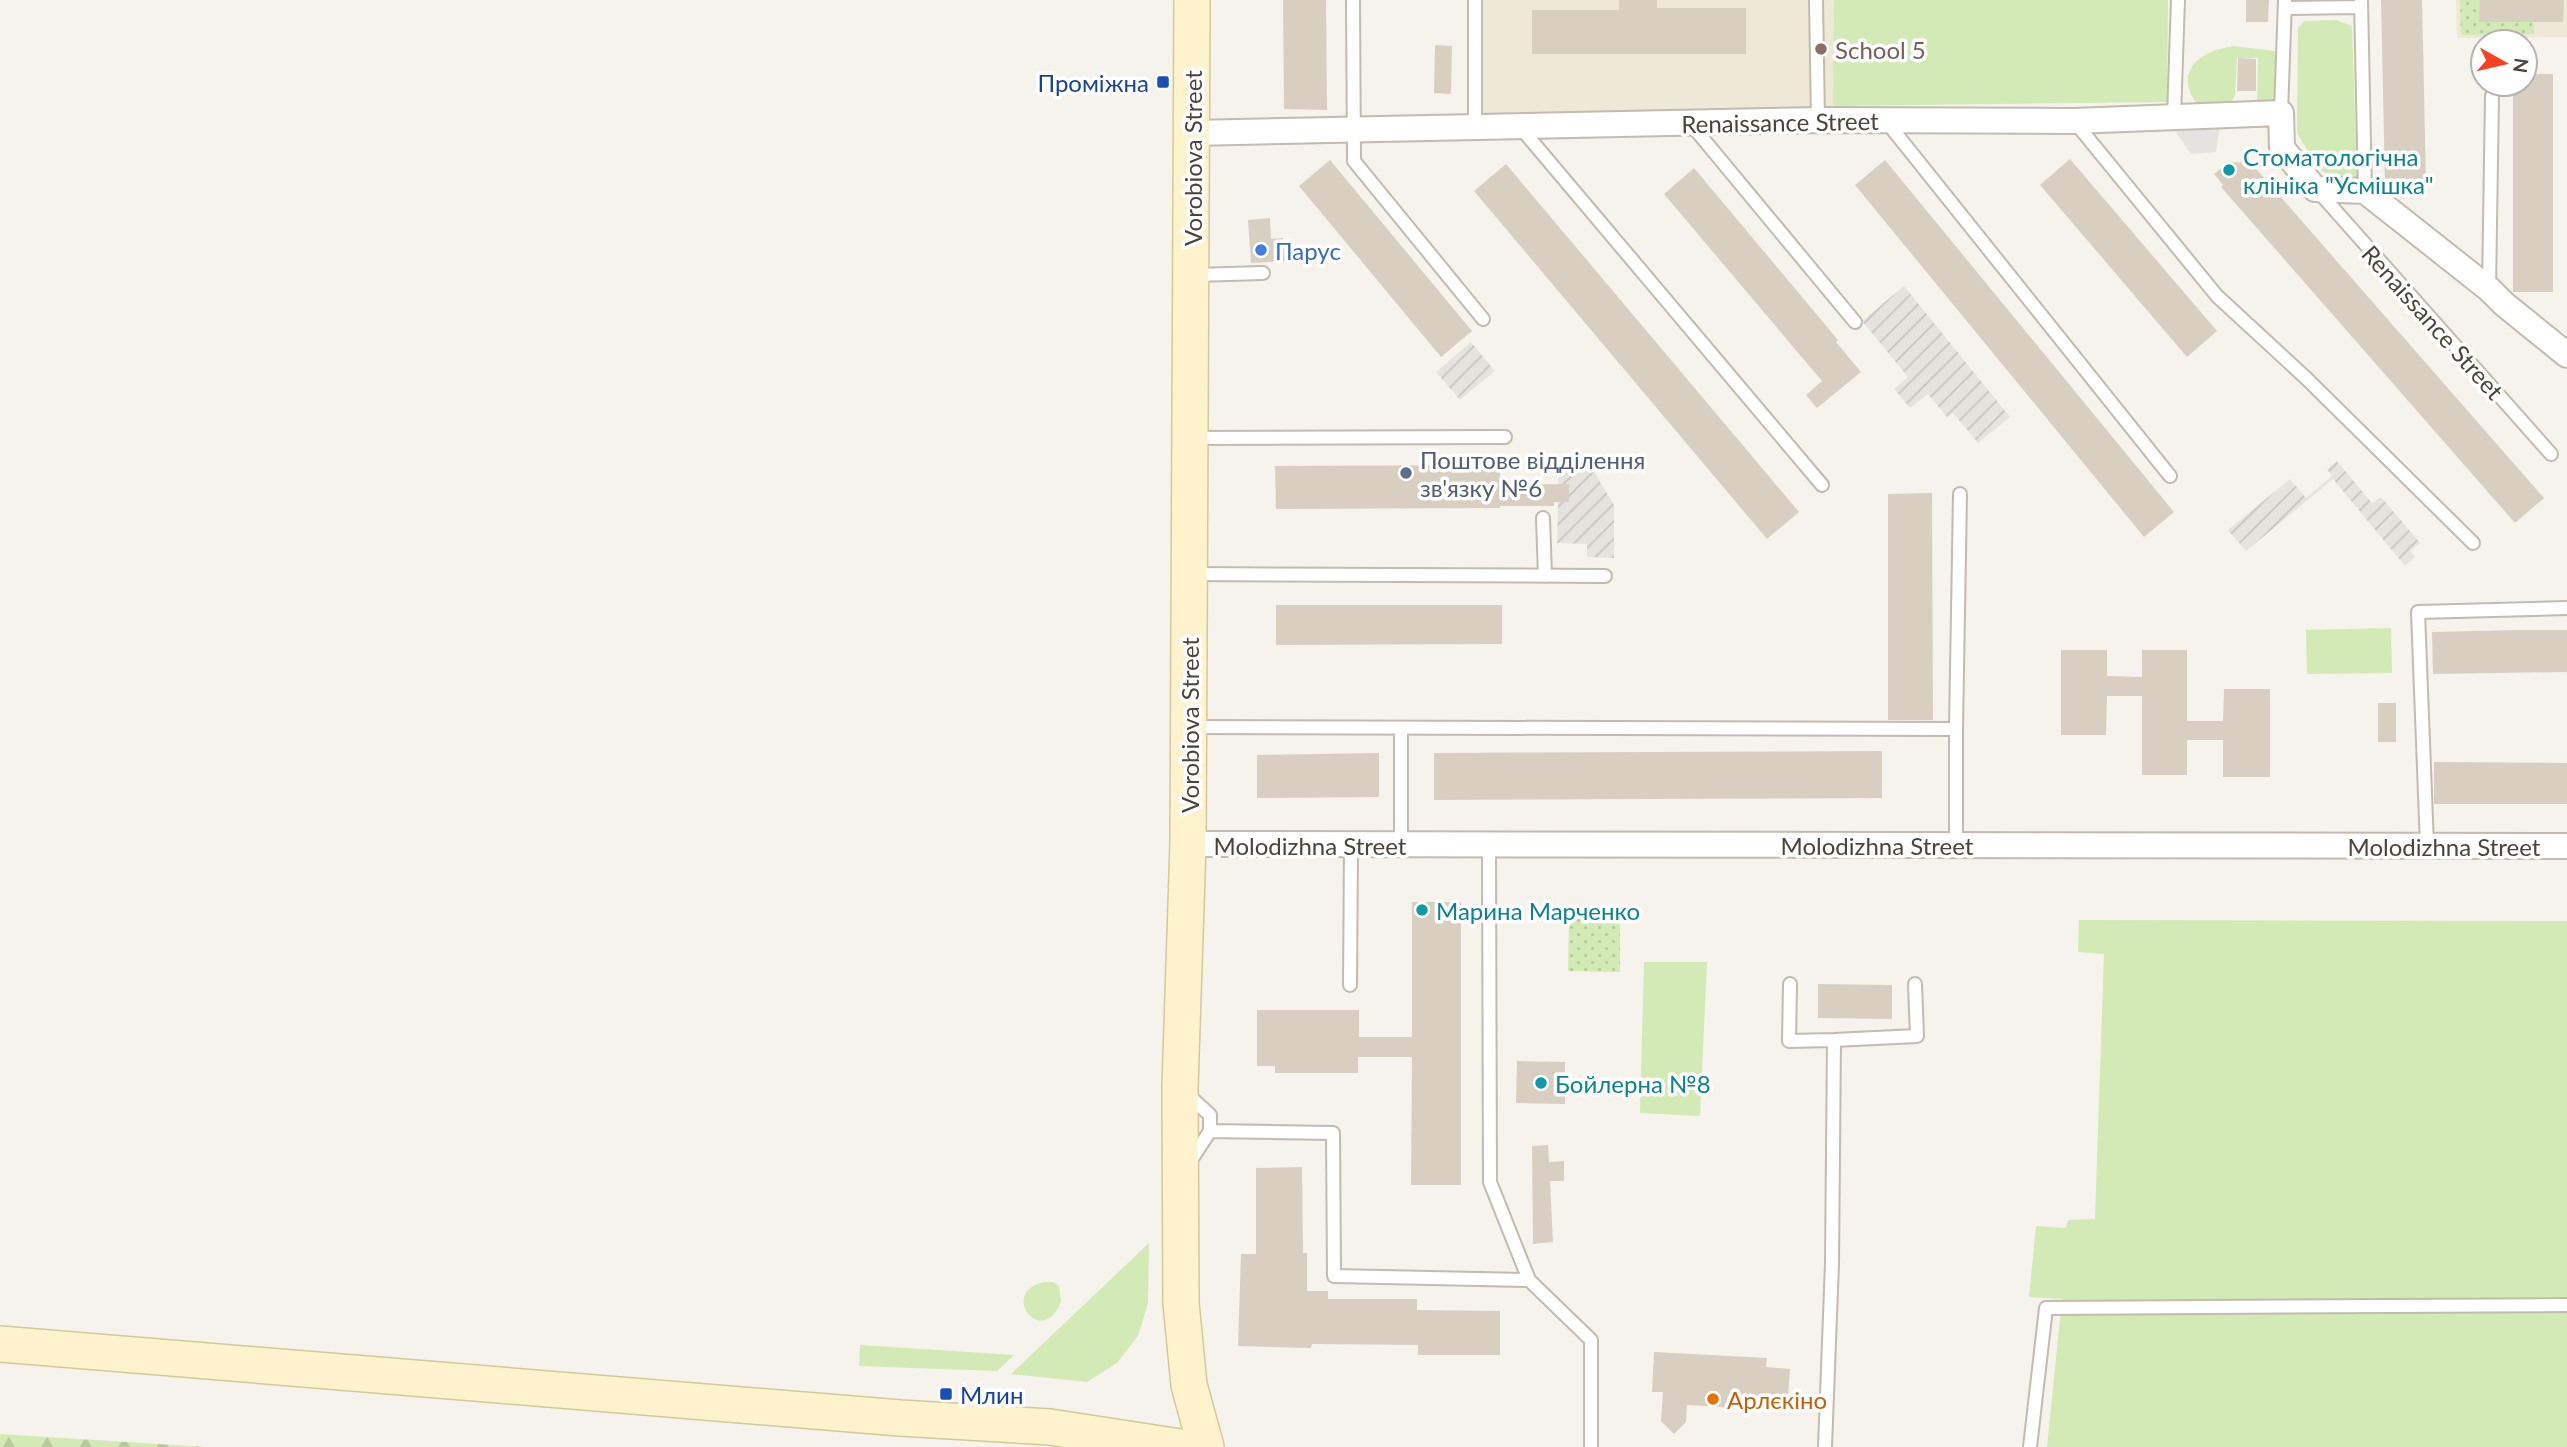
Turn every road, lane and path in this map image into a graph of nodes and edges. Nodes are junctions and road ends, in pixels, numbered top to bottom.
1 (1192, 0) edge
2 (1353, 0) edge
3 (1475, 0) edge
4 (1816, 0) edge
5 (2178, 0) edge
6 (2361, 3) edge
7 (2285, 4) edge
8 (2491, 98) edge
9 (2281, 113) junction
10 (2174, 117) junction
11 (1818, 120) junction
12 (1886, 120) junction
13 (2074, 121) junction
14 (1690, 123) junction
15 (1475, 127) junction
16 (1520, 127) junction
17 (1354, 130) junction
18 (1191, 133) junction
19 (2315, 189) junction
20 (2365, 191) junction
21 (1263, 274) dead end
22 (1192, 275) junction
23 (2489, 289) junction
24 (1483, 319) dead end
25 (1855, 322) dead end
26 (2567, 355) edge
27 (1505, 437) dead end
28 (1191, 438) junction
29 (2552, 454) dead end
30 (2170, 476) dead end
31 (1822, 485) dead end
32 (1960, 495) dead end
33 (1543, 518) dead end
34 (2473, 543) dead end
35 (1190, 574) junction
36 (1545, 576) junction
37 (1605, 576) dead end
38 (2567, 608) edge
39 (1189, 727) junction
40 (1401, 728) junction
41 (1956, 729) junction
42 (1188, 845) junction
43 (1489, 845) junction
44 (1956, 845) junction
45 (1351, 846) junction
46 (1401, 846) junction
47 (2427, 846) junction
48 (2567, 846) edge
49 (1790, 984) dead end
50 (1916, 984) dead end
51 (1350, 985) dead end
52 (1834, 1040) junction
53 (1180, 1087) junction
54 (1210, 1131) junction
55 (1181, 1175) junction
56 (1529, 1280) junction
57 (2567, 1305) edge
58 (0, 1344) edge
59 (1180, 1447) edge
60 (1206, 1447) edge
61 (1591, 1447) edge
62 (1825, 1447) edge
63 (2030, 1447) edge

1 - 18 main road, Vorobiova Street
2 - 17 lane
3 - 15 lane
4 - 11 lane
5 - 10 lane
6 - 7 lane
6 - 20 lane
7 - 9 lane
8 - 23 lane
9 - 10 street, Renaissance Street
9 - 19 street, Renaissance Street
10 - 13 street, Renaissance Street
11 - 12 street, Renaissance Street
11 - 14 street, Renaissance Street
12 - 13 street, Renaissance Street
12 - 30 lane
13 - 34 lane
14 - 16 street, Renaissance Street
14 - 25 lane
15 - 16 street, Renaissance Street
15 - 17 street, Renaissance Street
16 - 31 lane
17 - 18 street, Renaissance Street
17 - 24 lane
18 - 22 main road, Vorobiova Street
19 - 20 street
19 - 29 lane, Renaissance Street
20 - 23 street, Renaissance Street
21 - 22 lane
22 - 28 main road, Vorobiova Street
23 - 26 street, Renaissance Street
27 - 28 lane
28 - 35 main road, Vorobiova Street
32 - 41 lane
33 - 36 lane
35 - 36 lane
35 - 39 main road, Vorobiova Street
36 - 37 lane
38 - 47 lane
39 - 40 lane
39 - 42 main road, Vorobiova Street
40 - 41 lane
40 - 46 lane
41 - 44 lane
42 - 45 street, Molodizhna Street
42 - 53 main road, Vorobiova Street
43 - 44 street, Molodizhna Street
43 - 46 street, Molodizhna Street
43 - 56 lane
44 - 47 street, Molodizhna Street
45 - 46 street, Molodizhna Street
45 - 51 lane
47 - 48 street, Molodizhna Street
49 - 52 lane
50 - 52 lane
52 - 62 lane
53 - 54 lane
53 - 55 main road, Vorobiova Street
54 - 55 lane
54 - 56 lane
55 - 60 main road, Vorobiova Street
56 - 61 lane
57 - 63 lane
58 - 59 main road

